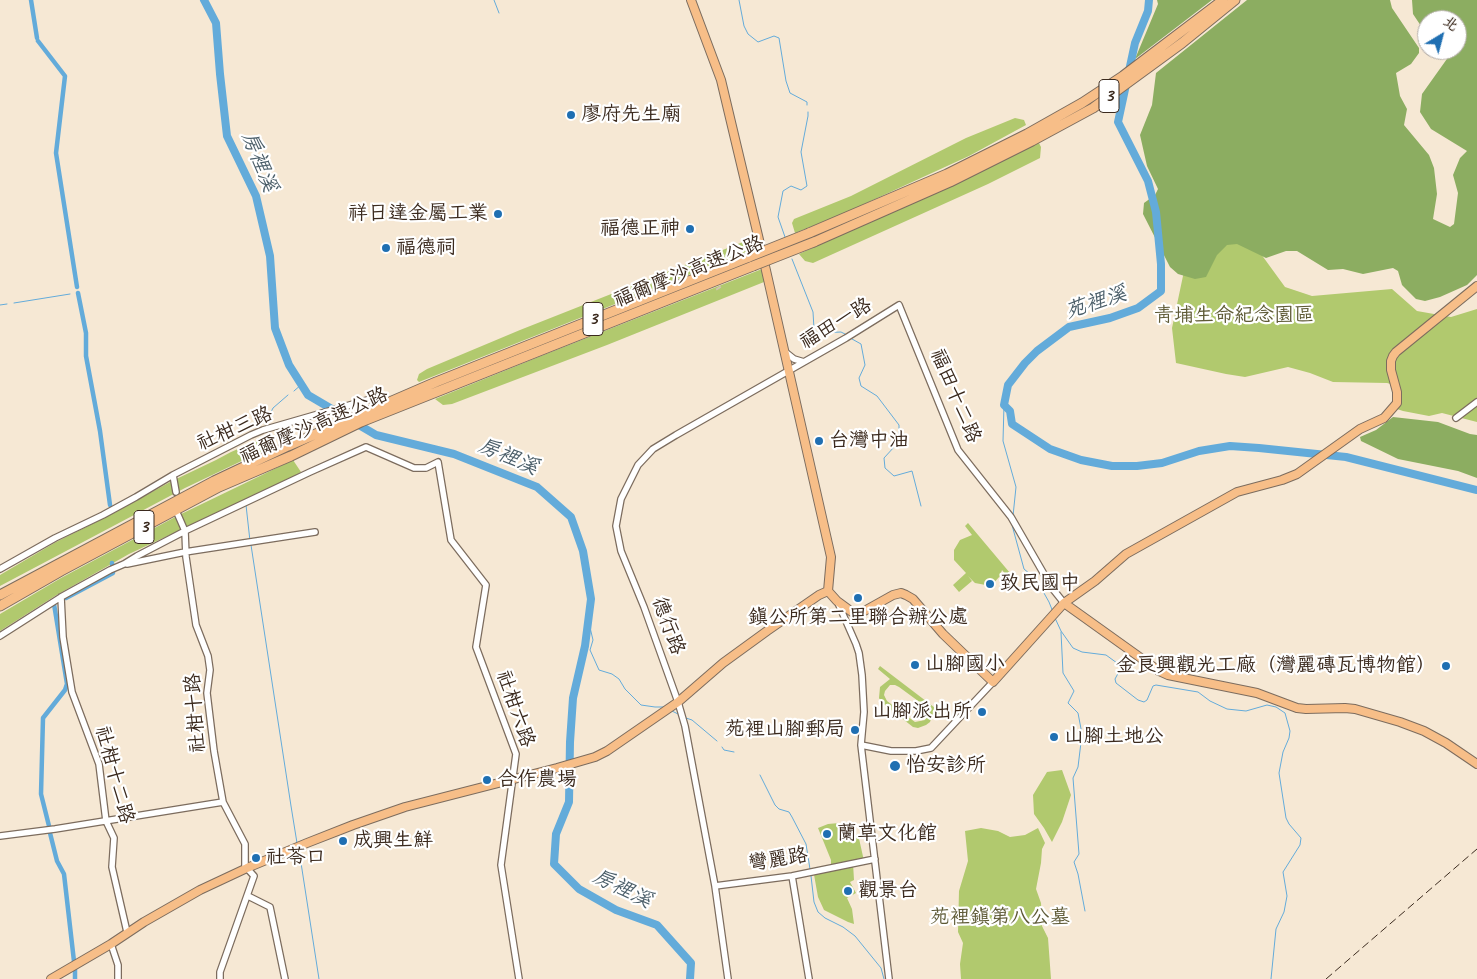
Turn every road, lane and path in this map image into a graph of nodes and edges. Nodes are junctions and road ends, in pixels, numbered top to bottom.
1 (691, 0) edge
2 (1223, 0) edge
3 (1235, 0) edge
4 (1179, 40) junction
5 (1030, 138) junction
6 (760, 244) dead end
7 (765, 266) dead end
8 (1477, 286) edge
9 (899, 305) joint
10 (784, 351) junction
11 (804, 362) junction
12 (788, 371) junction
13 (439, 386) junction
14 (374, 398) dead end
15 (1477, 402) edge
16 (1456, 418) dead end
17 (173, 475) junction
18 (176, 492) dead end
19 (178, 515) dead end
20 (185, 531) junction
21 (315, 532) dead end
22 (185, 552) junction
23 (121, 565) junction
24 (0, 569) edge
25 (828, 591) junction
26 (0, 595) edge
27 (61, 597) junction
28 (837, 601) junction
29 (1064, 603) junction
30 (0, 606) edge
31 (0, 636) edge
32 (993, 682) junction
33 (678, 702) junction
34 (861, 745) junction
35 (1477, 764) edge
36 (513, 779) junction
37 (223, 802) junction
38 (106, 821) junction
39 (0, 836) edge
40 (875, 859) junction
41 (247, 868) junction
42 (792, 876) junction
43 (715, 886) junction
44 (248, 896) junction
45 (128, 932) junction
46 (111, 944) junction
47 (51, 979) edge
48 (118, 979) edge
49 (220, 979) edge
50 (285, 979) edge
51 (520, 979) edge
52 (728, 979) edge
53 (809, 979) edge
54 (889, 979) edge

1 - 6 main road
2 - 4 highway, 福爾摩沙高速公路 / 3
3 - 4 highway, 福爾摩沙高速公路 / 3
4 - 5 highway, 福爾摩沙高速公路 / 3
5 - 13 highway, 福爾摩沙高速公路 / 3, bridge
5 - 13 highway, 福爾摩沙高速公路 / 3, bridge
7 - 10 main road
8 - 29 main road
9 - 11 street, 福田一路
9 - 29 street, 福田十二路
10 - 11 street
10 - 12 main road
11 - 12 street, 福田一路
12 - 25 main road
12 - 33 street, 德行路
13 - 26 highway, 福爾摩沙高速公路 / 3
13 - 30 highway, 福爾摩沙高速公路 / 3
14 - 17 street, 社柑三路
15 - 16 street
17 - 18 street
17 - 24 street, 社柑三路
19 - 20 street
20 - 22 street, 社柑十路
20 - 23 street
20 - 36 street, 社柑六路
21 - 22 street
22 - 23 street
22 - 37 street, 社柑十路
23 - 27 street
25 - 28 main road
25 - 33 main road
27 - 31 street
27 - 38 street, 社柑十二路
28 - 32 main road
28 - 34 street
29 - 32 main road
29 - 35 main road
32 - 34 street
33 - 36 main road
33 - 43 street, 德行路
34 - 40 street
36 - 41 main road
36 - 51 street, 社柑六路
37 - 38 street
37 - 41 street, 社柑十路
38 - 39 street
38 - 45 street, 社柑十二路
40 - 42 street, 彎麗路
40 - 54 street
41 - 44 street, 社柑十路
41 - 45 main road
42 - 43 street, 彎麗路
42 - 53 street
43 - 52 street, 德行路
44 - 49 street
44 - 50 street
45 - 46 main road
46 - 47 main road
46 - 48 street

